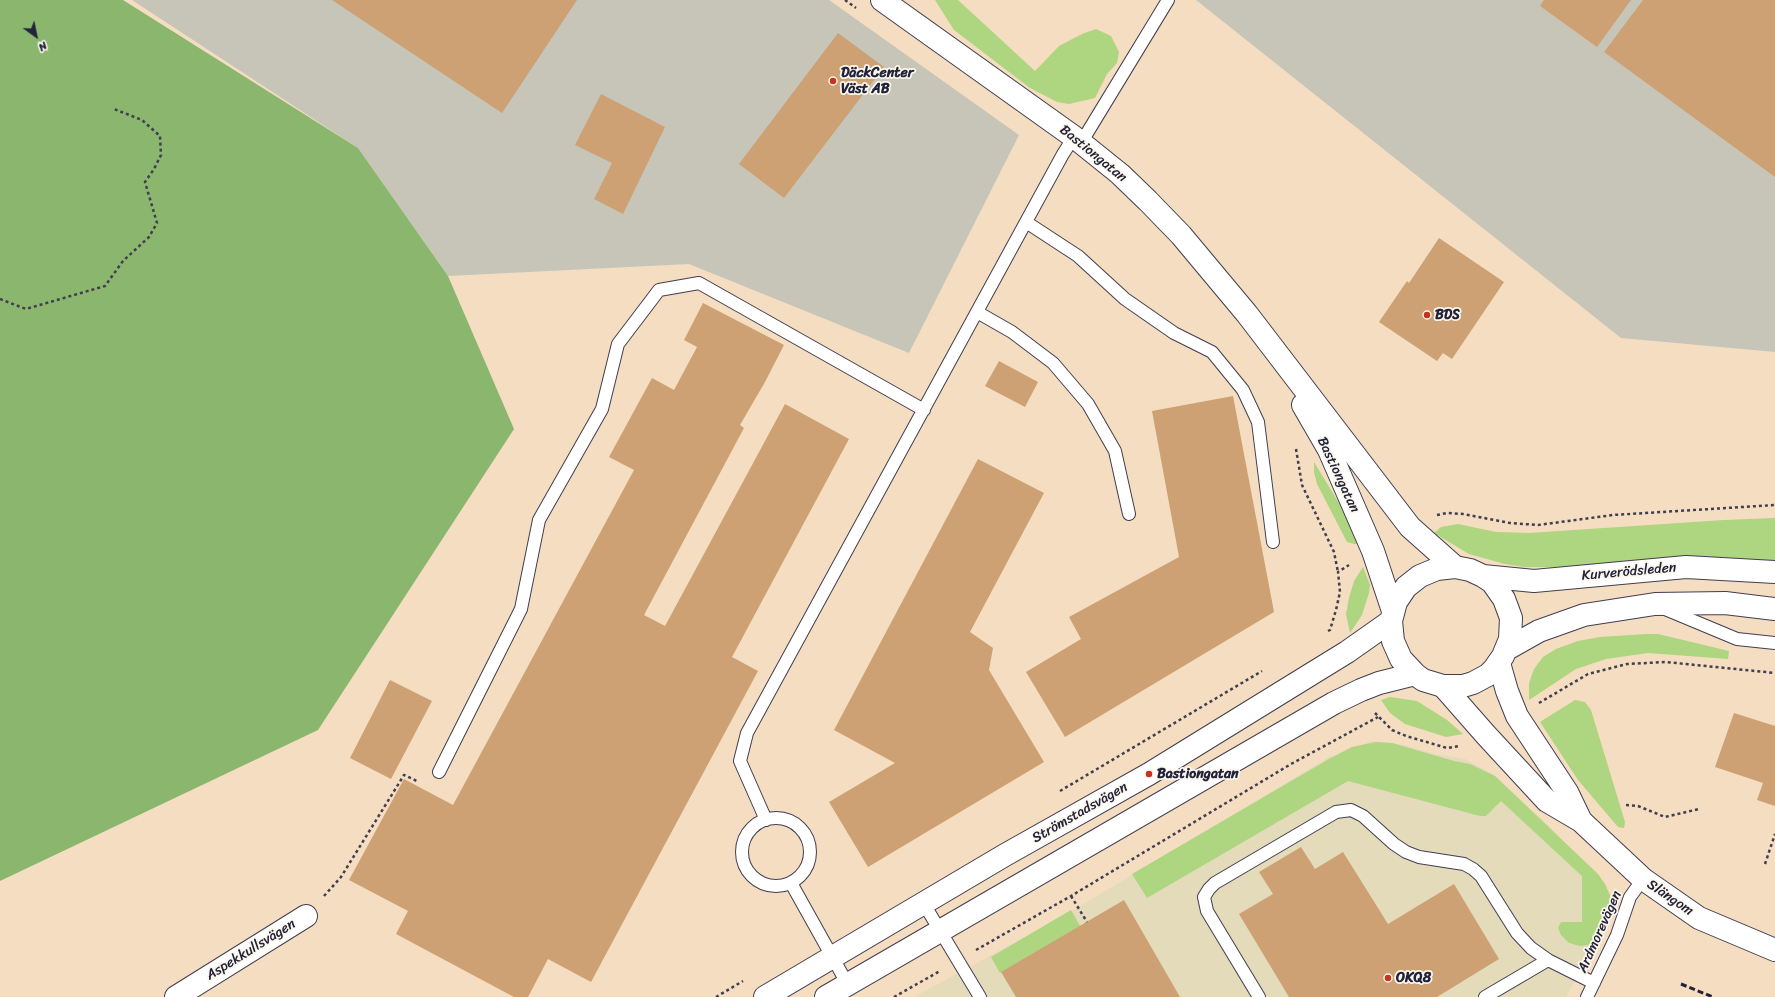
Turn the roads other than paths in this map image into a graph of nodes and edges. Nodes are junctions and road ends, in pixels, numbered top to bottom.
1 (882, 0) edge
2 (1168, 0) edge
3 (1077, 140) junction
4 (1026, 222) junction
5 (977, 312) junction
6 (1270, 345) junction
7 (924, 410) junction
8 (1129, 514) dead end
9 (1273, 542) dead end
10 (1456, 567) junction
11 (1775, 572) edge
12 (1483, 576) junction
13 (1655, 604) junction
14 (1775, 609) edge
15 (1392, 616) junction
16 (1775, 643) edge
17 (1503, 656) junction
18 (1415, 674) junction
19 (1443, 686) junction
20 (439, 772) road end
21 (766, 820) junction
22 (1581, 821) junction
23 (1643, 879) junction
24 (791, 883) junction
25 (924, 904) junction
26 (306, 916) road end
27 (941, 931) junction
28 (1775, 950) edge
29 (832, 957) junction
30 (1548, 960) junction
31 (1594, 983) junction
32 (848, 985) junction
33 (176, 997) edge
34 (764, 997) edge
35 (826, 997) edge
36 (980, 997) edge
37 (1259, 997) edge
38 (1485, 997) edge
39 (1587, 997) edge

1 - 3 main road, Bastiongatan
2 - 3 lane
3 - 4 lane
3 - 6 main road, Bastiongatan
4 - 5 lane
4 - 9 lane
5 - 7 lane
5 - 8 lane
6 - 10 main road, Bastiongatan
6 - 15 main road, Bastiongatan
7 - 20 lane
7 - 21 lane
10 - 12 main road, Kurverödsleden
10 - 15 main road, Kurverödsleden
11 - 12 main road, Kurverödsleden
12 - 17 main road, Kurverödsleden
13 - 14 main road, Kurverödsleden
13 - 16 lane
13 - 17 main road, Kurverödsleden
15 - 18 main road, Kurverödsleden
15 - 25 main road, Strömstadsvägen
17 - 19 main road, Kurverödsleden
17 - 22 main road, Slängom
18 - 19 main road, Kurverödsleden
18 - 27 main road
19 - 22 main road, Slängom
21 - 24 lane
21 - 24 lane
22 - 23 main road, Slängom
23 - 28 main road, Slängom
23 - 31 lane, Ardmorevägen
24 - 29 lane
25 - 27 lane
25 - 29 main road, Strömstadsvägen
26 - 33 main road, Aspekkullsvägen
27 - 32 main road
27 - 36 lane
29 - 32 lane
29 - 34 main road, Strömstadsvägen
30 - 31 lane
30 - 37 lane
30 - 38 lane
31 - 39 lane, Ardmorevägen
32 - 35 main road

